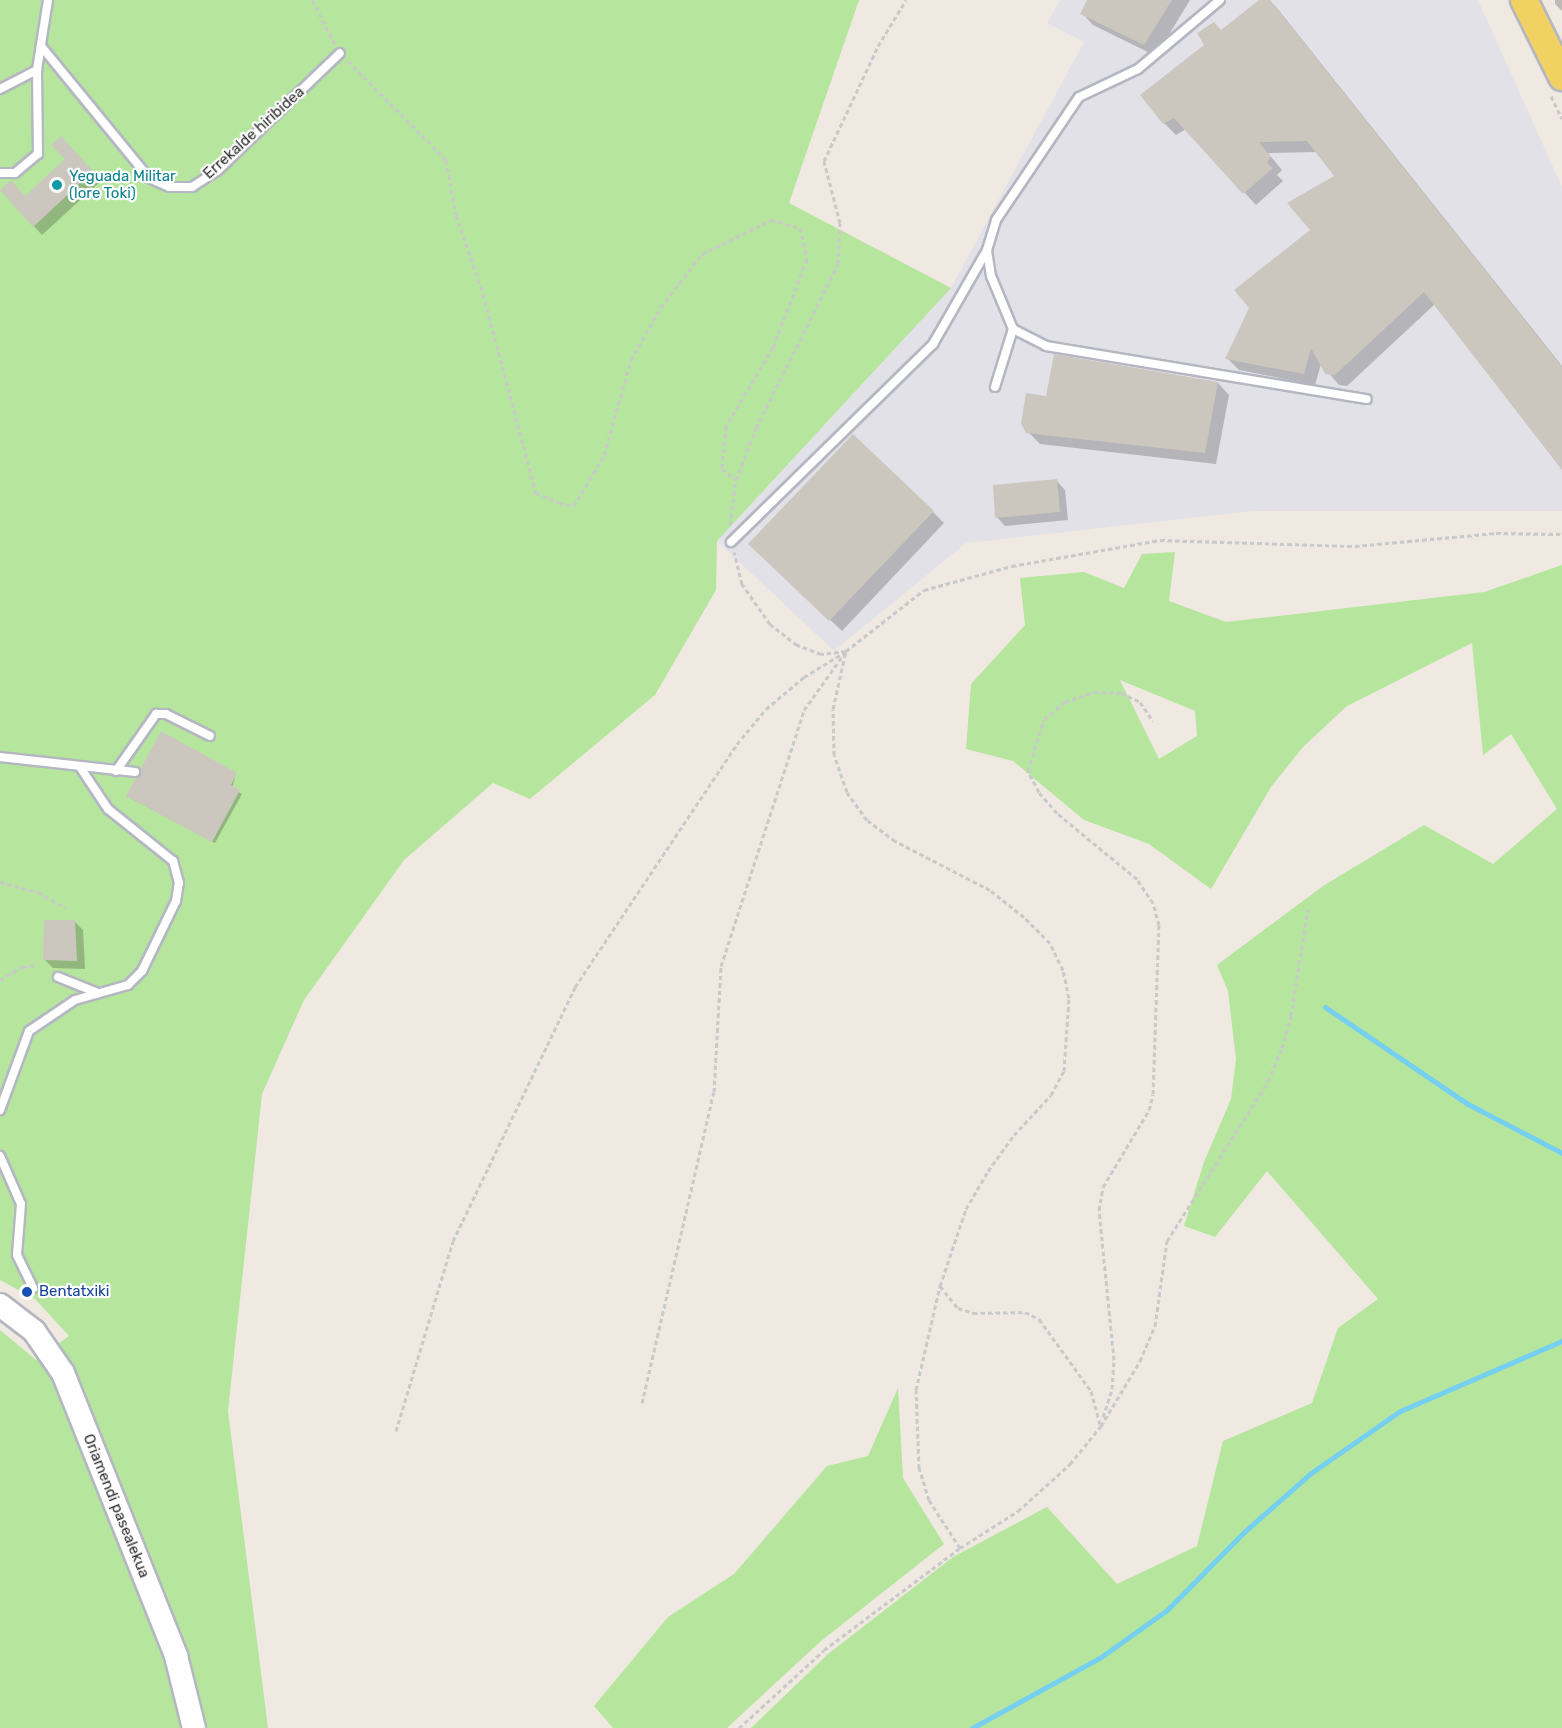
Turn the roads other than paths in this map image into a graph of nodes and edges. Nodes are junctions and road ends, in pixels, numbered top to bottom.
1 (48, 0) edge
2 (1220, 0) edge
3 (1524, 0) edge
4 (41, 46) junction
5 (340, 53) road end
6 (37, 70) junction
7 (1562, 77) edge
8 (0, 89) edge
9 (0, 173) edge
10 (987, 250) junction
11 (1013, 329) junction
12 (995, 387) dead end
13 (1367, 399) dead end
14 (731, 542) road end
15 (210, 736) dead end
16 (0, 757) edge
17 (80, 767) junction
18 (116, 771) junction
19 (135, 772) dead end
20 (58, 977) dead end
21 (98, 994) junction
22 (0, 1110) edge
23 (0, 1155) edge
24 (33, 1288) dead end
25 (0, 1305) edge
26 (195, 1728) edge

1 - 4 lane
2 - 10 lane
3 - 7 main road
4 - 5 lane, Errekalde hiribidea
4 - 6 lane
6 - 8 lane
6 - 9 lane
10 - 11 lane
10 - 14 lane
11 - 12 lane
11 - 13 lane
15 - 18 lane
16 - 17 lane
17 - 18 lane
17 - 21 lane
18 - 19 lane
20 - 21 lane
21 - 22 lane
23 - 24 lane
25 - 26 main road, Oriamendi pasealekua

